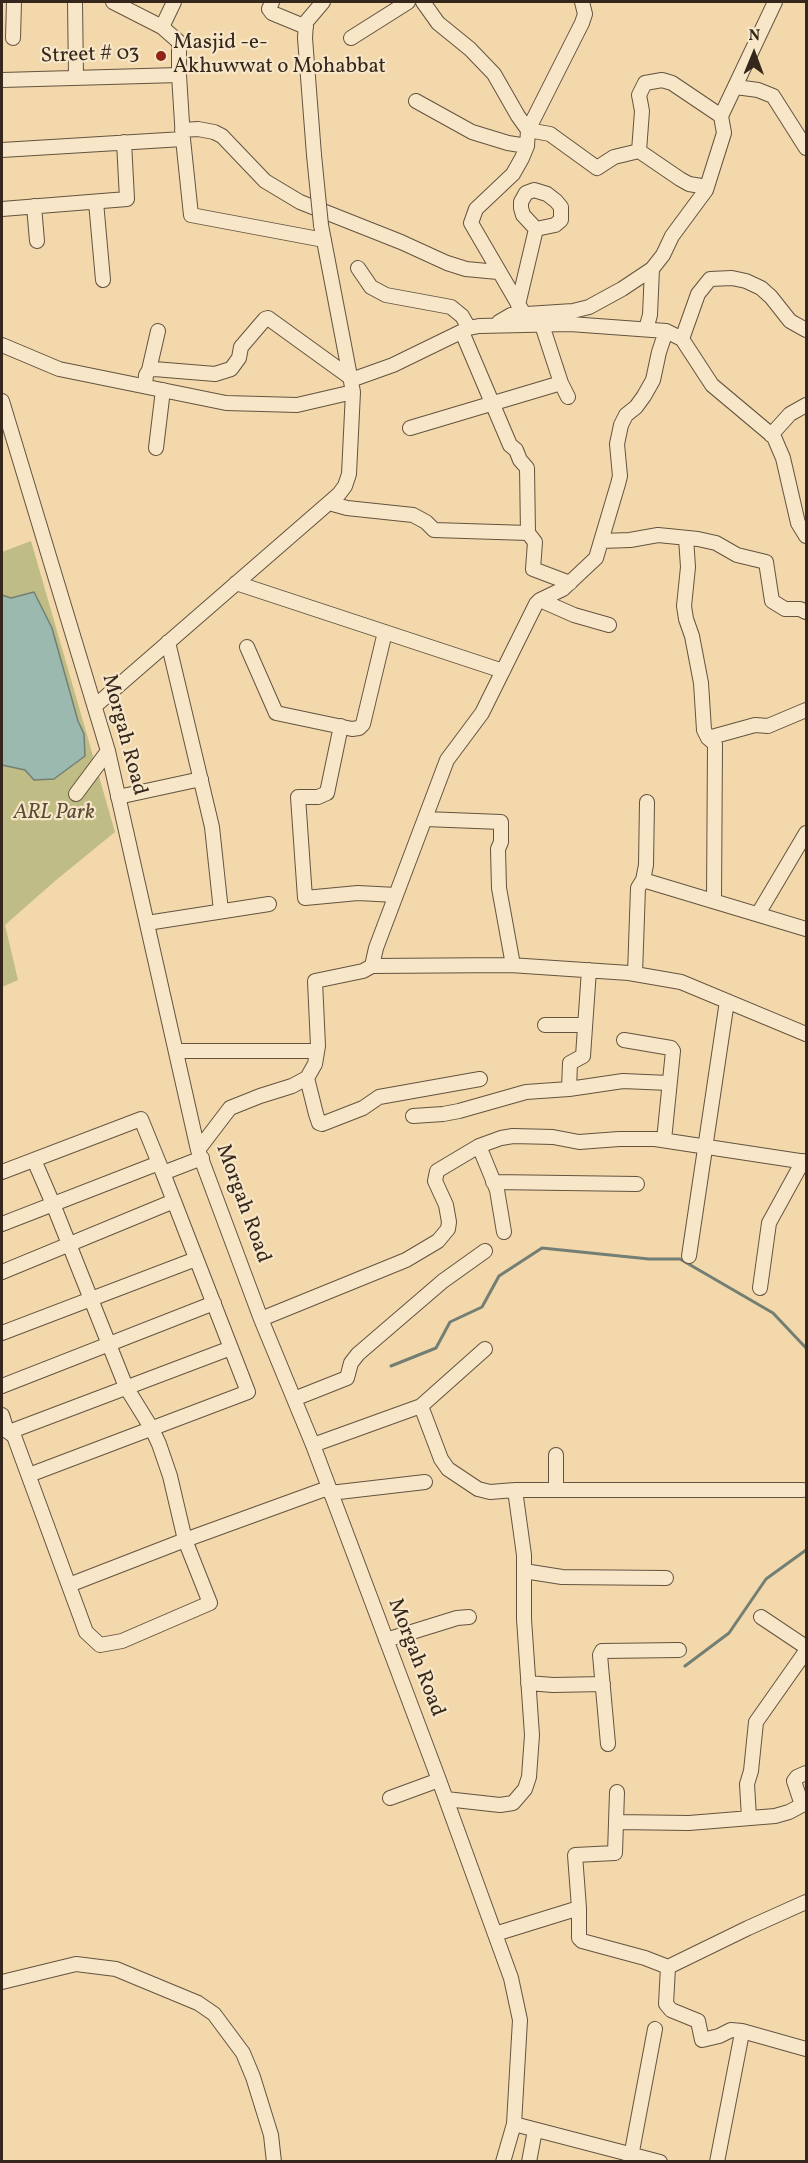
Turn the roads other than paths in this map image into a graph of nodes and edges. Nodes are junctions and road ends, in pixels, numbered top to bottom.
1 (14, 2) edge
2 (75, 2) edge
3 (113, 2) edge
4 (174, 2) edge
5 (272, 2) edge
6 (323, 2) edge
7 (408, 2) edge
8 (423, 2) edge
9 (582, 2) edge
10 (775, 2) edge
11 (162, 27) junction
12 (306, 27) junction
13 (13, 38) dead end
14 (351, 38) dead end
15 (179, 75) junction
16 (76, 77) junction
17 (2, 80) edge
18 (736, 87) junction
19 (417, 101) dead end
20 (722, 116) junction
21 (528, 130) junction
22 (183, 135) junction
23 (124, 142) junction
24 (527, 146) junction
25 (807, 148) edge
26 (2, 150) edge
27 (639, 151) junction
28 (707, 187) junction
29 (96, 202) junction
30 (34, 206) junction
31 (2, 209) edge
32 (536, 229) dead end
33 (324, 240) junction
34 (37, 241) dead end
35 (358, 268) dead end
36 (652, 268) junction
37 (498, 272) junction
38 (103, 280) dead end
39 (521, 309) junction
40 (494, 325) junction
41 (542, 326) junction
42 (646, 329) junction
43 (465, 330) junction
44 (807, 330) edge
45 (158, 331) dead end
46 (666, 331) junction
47 (682, 339) junction
48 (2, 345) edge
49 (149, 370) junction
50 (352, 383) junction
51 (561, 383) junction
52 (145, 386) junction
53 (163, 390) junction
54 (568, 397) dead end
55 (2, 401) edge
56 (494, 404) junction
57 (807, 405) edge
58 (410, 428) dead end
59 (771, 435) junction
60 (156, 448) dead end
61 (328, 503) junction
62 (528, 533) junction
63 (807, 536) edge
64 (686, 538) junction
65 (601, 541) junction
66 (236, 583) junction
67 (570, 583) junction
68 (540, 600) junction
69 (807, 612) edge
70 (609, 625) dead end
71 (386, 632) junction
72 (168, 642) junction
73 (247, 647) dead end
74 (503, 671) junction
75 (95, 706) junction
76 (807, 710) edge
77 (341, 726) junction
78 (708, 738) junction
79 (108, 751) junction
80 (201, 779) junction
81 (76, 794) dead end
82 (118, 797) junction
83 (647, 802) dead end
84 (425, 819) junction
85 (807, 833) edge
86 (643, 880) junction
87 (396, 895) junction
88 (714, 900) junction
89 (269, 904) dead end
90 (221, 911) junction
91 (758, 914) junction
92 (147, 923) junction
93 (807, 929) edge
94 (513, 965) junction
95 (372, 966) junction
96 (589, 970) junction
97 (635, 974) junction
98 (726, 1001) junction
99 (545, 1025) dead end
100 (585, 1025) junction
101 (807, 1034) edge
102 (624, 1040) dead end
103 (176, 1051) junction
104 (317, 1051) junction
105 (308, 1078) junction
106 (480, 1078) dead end
107 (669, 1083) junction
108 (569, 1089) junction
109 (413, 1116) dead end
110 (663, 1140) junction
111 (479, 1146) junction
112 (706, 1146) junction
113 (200, 1154) junction
114 (34, 1160) junction
115 (805, 1162) edge
116 (161, 1168) junction
117 (2, 1172) edge
118 (493, 1182) junction
119 (638, 1184) dead end
120 (174, 1201) junction
121 (54, 1204) junction
122 (2, 1224) edge
123 (504, 1232) dead end
124 (69, 1244) junction
125 (485, 1251) dead end
126 (689, 1256) dead end
127 (196, 1259) junction
128 (2, 1272) edge
129 (760, 1288) dead end
130 (91, 1299) junction
131 (214, 1303) junction
132 (261, 1318) junction
133 (2, 1334) edge
134 (108, 1344) junction
135 (231, 1348) junction
136 (485, 1349) dead end
137 (2, 1386) edge
138 (126, 1387) junction
139 (294, 1400) junction
140 (421, 1406) junction
141 (2, 1415) edge
142 (152, 1429) junction
143 (9, 1432) junction
144 (313, 1445) junction
145 (556, 1455) dead end
146 (29, 1475) junction
147 (424, 1482) dead end
148 (329, 1490) junction
149 (515, 1490) junction
150 (556, 1490) junction
151 (803, 1490) dead end
152 (185, 1540) junction
153 (524, 1571) junction
154 (666, 1578) dead end
155 (69, 1585) junction
156 (469, 1617) dead end
157 (761, 1617) dead end
158 (386, 1640) junction
159 (807, 1647) edge
160 (680, 1650) dead end
161 (807, 1651) edge
162 (528, 1683) junction
163 (603, 1684) junction
164 (608, 1744) dead end
165 (807, 1773) edge
166 (439, 1780) junction
167 (617, 1792) dead end
168 (390, 1798) dead end
169 (446, 1798) junction
170 (749, 1818) junction
171 (616, 1822) junction
172 (807, 1902) edge
173 (579, 1908) junction
174 (495, 1934) junction
175 (668, 1967) junction
176 (2, 1983) edge
177 (655, 2029) dead end
178 (741, 2038) dead end
179 (807, 2049) edge
180 (514, 2124) junction
181 (535, 2130) junction
182 (631, 2159) edge
183 (274, 2162) edge
184 (503, 2162) edge
185 (529, 2162) edge
186 (660, 2162) edge
187 (717, 2162) edge

1 - 13 street
2 - 16 street
3 - 11 street
4 - 11 street
5 - 12 street
6 - 12 street
7 - 14 street
8 - 21 street
9 - 21 street
10 - 18 street
11 - 15 street
12 - 33 street, bridge
15 - 16 street, Street # 03
15 - 22 street
16 - 17 street, Street # 03
18 - 20 street
18 - 25 street
19 - 24 street
20 - 27 street
20 - 28 street
21 - 24 street
21 - 27 street
22 - 23 street
22 - 33 street
22 - 37 street
23 - 26 street
23 - 29 street
24 - 37 street
27 - 28 street
28 - 36 street
29 - 30 street
29 - 38 street
30 - 31 street
30 - 34 street
32 - 39 street
33 - 50 street
35 - 43 street
36 - 39 street
36 - 42 street
37 - 39 street
39 - 40 street
40 - 41 street
40 - 43 street
41 - 42 street
41 - 51 street
42 - 46 street
43 - 50 street
43 - 56 street
44 - 47 street
45 - 49 street
46 - 47 street
46 - 65 street
47 - 59 street
48 - 52 street
49 - 50 street
49 - 52 street
50 - 53 street
50 - 61 street
51 - 54 street
51 - 56 street
52 - 53 street
53 - 60 street
55 - 75 street, Morgah Road
56 - 58 street
56 - 62 street
57 - 59 street
59 - 63 street
61 - 62 street
61 - 66 street
62 - 67 street
64 - 65 street
64 - 69 street
64 - 78 street
65 - 67 street
66 - 71 street
66 - 72 street
67 - 68 street
68 - 70 street
68 - 74 street
71 - 74 street
71 - 77 street
72 - 75 street
72 - 80 street
73 - 77 street
74 - 84 street
75 - 79 street, Morgah Road
76 - 78 street
77 - 87 street
78 - 88 street
79 - 81 street
79 - 82 street, Morgah Road
80 - 82 street
80 - 90 street
82 - 92 street, Morgah Road
83 - 86 street
84 - 87 street
84 - 94 street
85 - 91 street
86 - 88 street
86 - 97 street
87 - 95 street
88 - 91 street
89 - 90 street
90 - 92 street
91 - 93 street
92 - 103 street, Morgah Road
94 - 95 street
94 - 96 street
95 - 104 street
96 - 97 street
96 - 100 street
97 - 98 street
98 - 101 street
98 - 112 street
99 - 100 street
100 - 108 street
102 - 107 street
103 - 104 street
103 - 113 street, Morgah Road
104 - 105 street
105 - 106 street
105 - 113 street
107 - 108 street
107 - 110 street
108 - 109 street
110 - 111 street
110 - 112 street
111 - 118 street
111 - 132 street
112 - 115 street
112 - 126 street
113 - 116 street
113 - 132 street, Morgah Road
114 - 116 street
114 - 117 street
114 - 121 street
115 - 129 street
116 - 120 street
116 - 121 street
118 - 119 street
118 - 123 street
120 - 124 street
120 - 127 street
121 - 122 street
121 - 124 street
124 - 128 street
124 - 130 street
125 - 139 street
127 - 130 street
127 - 131 street
130 - 133 street
130 - 134 street
131 - 134 street
131 - 135 street
132 - 139 street, Morgah Road
134 - 137 street
134 - 138 street
135 - 138 street
135 - 142 street
136 - 140 street
138 - 142 street
138 - 143 street
139 - 144 street, Morgah Road
140 - 144 street
140 - 149 street
141 - 143 street
142 - 146 street
142 - 152 street
143 - 146 street
144 - 148 street, Morgah Road
145 - 150 street
146 - 155 street
147 - 148 street
148 - 152 street
148 - 158 street, Morgah Road
149 - 150 street
149 - 153 street
150 - 151 street
152 - 155 street
152 - 155 street
153 - 154 street
153 - 162 street
156 - 158 street
157 - 159 street
158 - 166 street, Morgah Road
160 - 163 street
161 - 170 street
162 - 163 street
162 - 169 street
163 - 164 street
165 - 170 street
166 - 168 street
166 - 169 street, Morgah Road
167 - 171 street
169 - 174 street, Morgah Road
170 - 171 street
171 - 173 street
172 - 175 street
173 - 174 street
173 - 175 street
174 - 180 street, Morgah Road
175 - 179 street
176 - 183 street
177 - 182 street
178 - 187 street
180 - 181 street
180 - 184 street, Morgah Road
181 - 182 street
181 - 185 street
182 - 186 street

